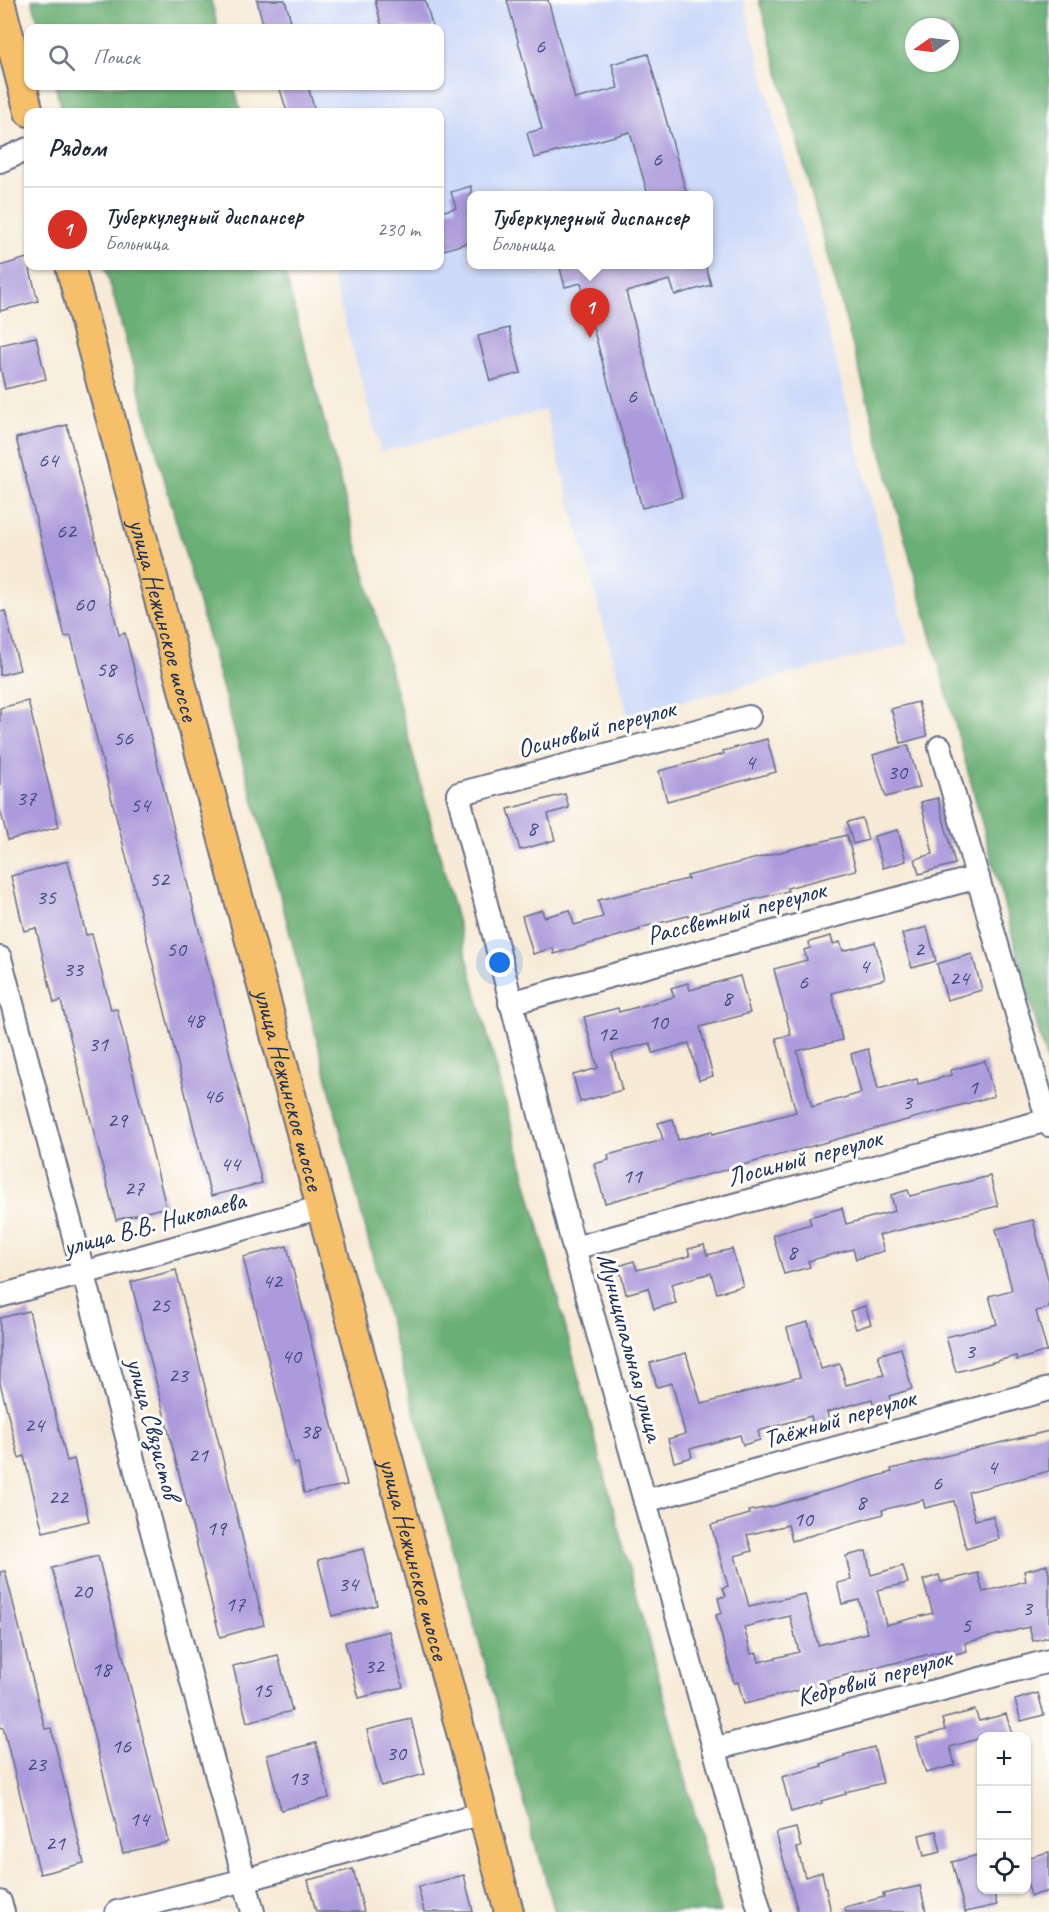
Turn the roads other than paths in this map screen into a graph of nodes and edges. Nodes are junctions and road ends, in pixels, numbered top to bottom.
1 (0, 1) edge
2 (28, 108) edge
3 (24, 151) edge
4 (0, 161) edge
5 (71, 270) edge
6 (749, 717) dead end
7 (940, 747) dead end
8 (458, 794) joint
9 (978, 877) junction
10 (0, 958) edge
11 (510, 1003) junction
12 (1048, 1122) edge
13 (322, 1207) junction
14 (574, 1248) junction
15 (84, 1272) junction
16 (0, 1296) edge
17 (1049, 1389) edge
18 (645, 1502) junction
19 (1049, 1661) edge
20 (714, 1749) junction
21 (483, 1813) junction
22 (245, 1880) junction
23 (0, 1902) edge
24 (3, 1912) edge
25 (117, 1912) edge
26 (253, 1912) edge
27 (509, 1912) edge
28 (760, 1912) edge

1 - 2 main road
3 - 4 street
5 - 13 main road, улица Нежинское шоссе
6 - 8 street, Осиновый переулок
7 - 9 street
8 - 11 street, Муниципальная улица
9 - 11 street, Рассветный переулок
9 - 12 street
10 - 15 street, улица Связистов
11 - 14 street, Муниципальная улица
12 - 14 street, Лосиный переулок
13 - 15 street, улица В.В. Николаева
13 - 21 main road, улица Нежинское шоссе
14 - 18 street, Муниципальная улица
15 - 16 street, улица В.В. Николаева
15 - 22 street, улица Связистов
17 - 18 street, Таёжный переулок
18 - 20 street, Муниципальная улица
19 - 20 street, Кедровый переулок
20 - 28 street, Муниципальная улица
21 - 22 street
21 - 27 main road, улица Нежинское шоссе
22 - 25 street
22 - 26 street, улица Связистов
23 - 24 street

